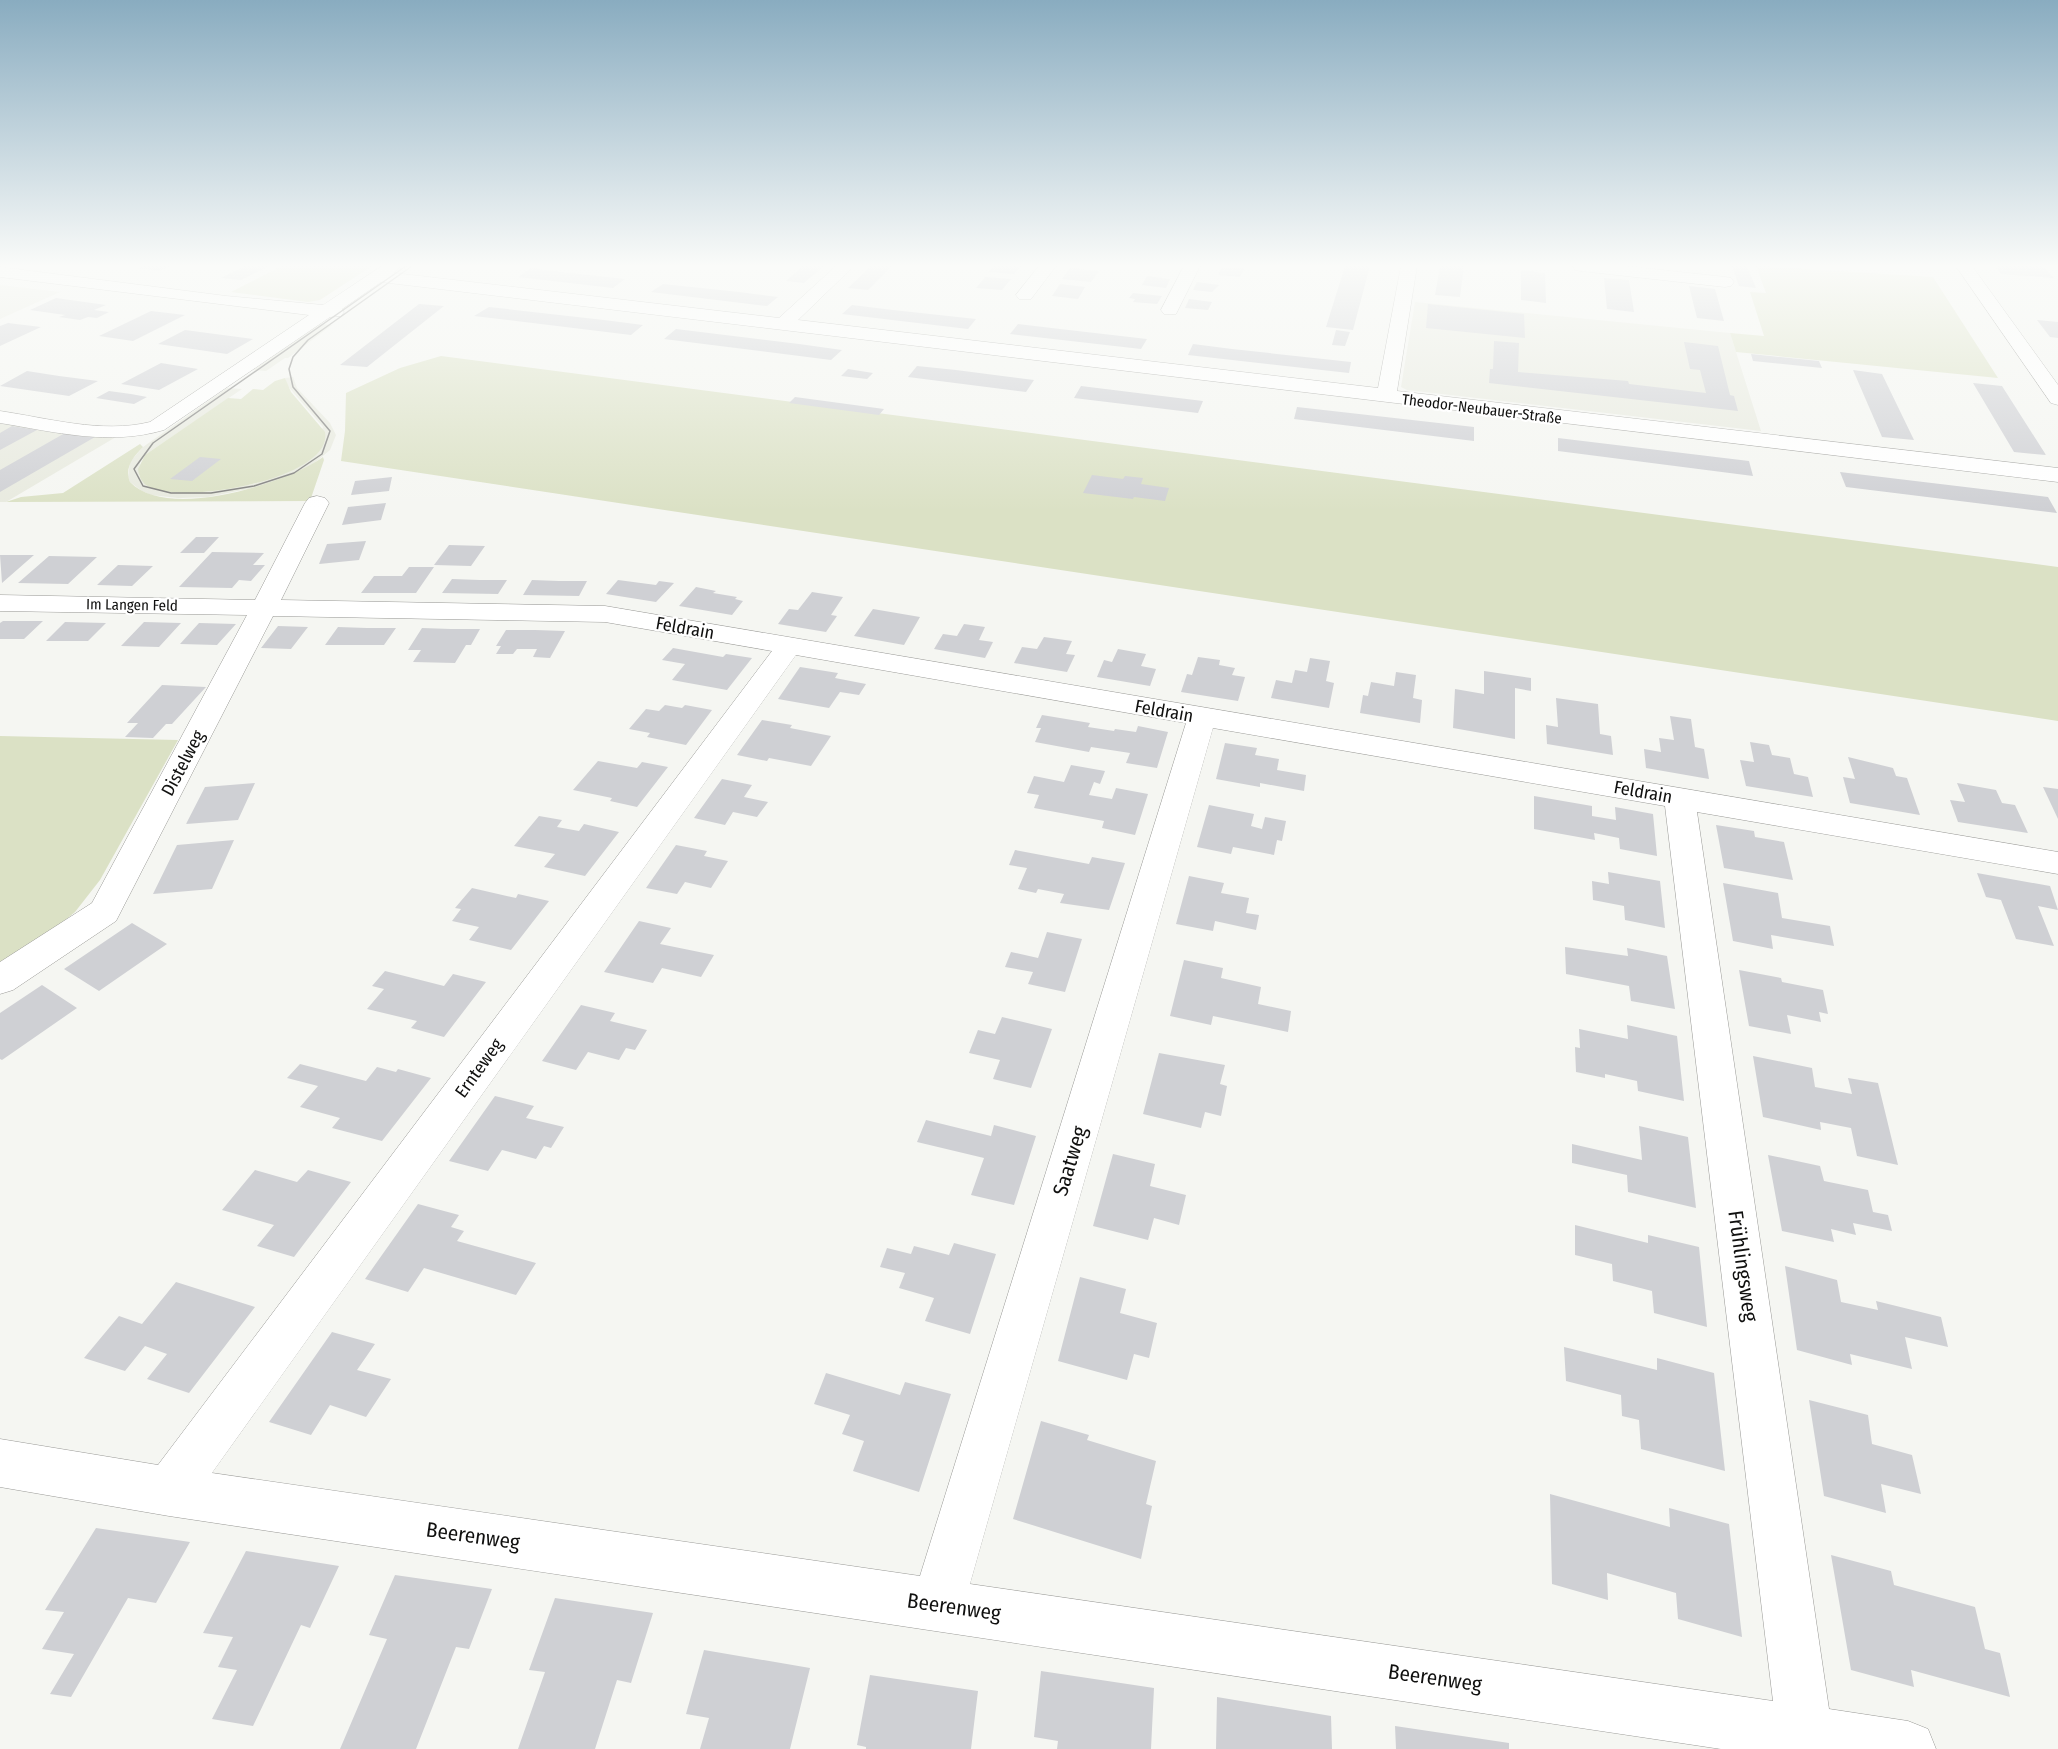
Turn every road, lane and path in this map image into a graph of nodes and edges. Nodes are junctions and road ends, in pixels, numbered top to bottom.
1 (273, 348) edge
2 (978, 348) edge
3 (1395, 348) edge
4 (2022, 348) edge
5 (226, 380) junction
6 (254, 382) dead end
7 (1386, 397) junction
8 (2058, 399) edge
9 (0, 417) edge
10 (2058, 476) edge
11 (317, 503) dead end
12 (0, 603) edge
13 (264, 608) junction
14 (789, 646) junction
15 (1202, 717) junction
16 (1680, 799) junction
17 (2058, 863) edge
18 (0, 980) edge
19 (0, 1463) edge
20 (169, 1491) junction
21 (938, 1604) junction
22 (1805, 1734) junction
23 (1908, 1749) edge

1 - 5 street
2 - 7 street, Theodor-Neubauer-Straße
3 - 7 street
4 - 8 street
5 - 6 street
5 - 9 street
7 - 10 street, Theodor-Neubauer-Straße
11 - 13 street, Distelweg
12 - 13 street, Im Langen Feld
13 - 14 street, Feldrain
13 - 18 street, Distelweg
14 - 15 street, Feldrain
14 - 20 street, Ernteweg
15 - 16 street, Feldrain
15 - 21 street, Saatweg
16 - 17 street, Feldrain
16 - 22 street, Frühlingsweg
19 - 20 street, Beerenweg
20 - 21 street, Beerenweg
21 - 22 street, Beerenweg
22 - 23 street, Beerenweg

